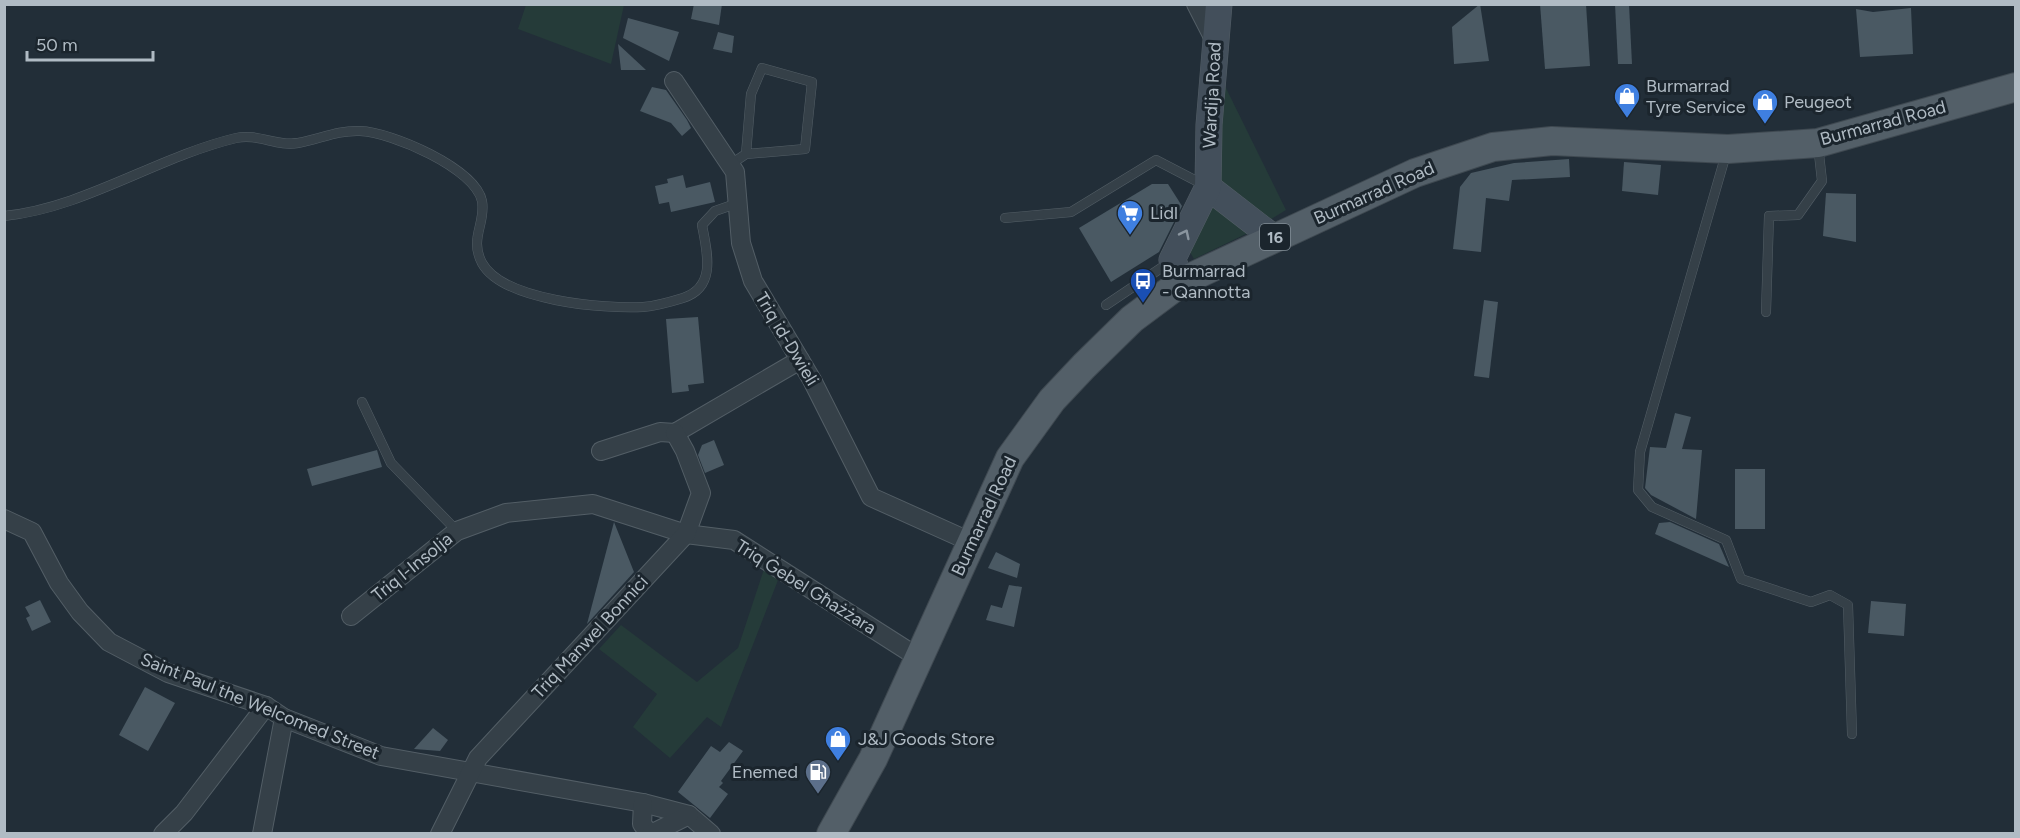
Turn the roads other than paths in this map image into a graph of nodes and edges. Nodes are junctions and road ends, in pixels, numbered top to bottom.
1 (1196, 4) edge
2 (1219, 4) edge
3 (1215, 41) junction
4 (675, 81) dead end
5 (2016, 87) edge
6 (1818, 142) junction
7 (1728, 149) junction
8 (746, 154) junction
9 (731, 164) junction
10 (1208, 187) junction
11 (738, 203) junction
12 (4, 216) edge
13 (1005, 218) dead end
14 (1274, 238) junction
15 (1178, 271) junction
16 (1106, 305) dead end
17 (1766, 312) dead end
18 (800, 360) junction
19 (362, 402) dead end
20 (675, 433) junction
21 (601, 451) dead end
22 (4, 519) edge
23 (457, 531) junction
24 (686, 534) junction
25 (971, 542) junction
26 (351, 616) dead end
27 (919, 658) junction
28 (266, 706) junction
29 (284, 718) junction
30 (1852, 734) dead end
31 (472, 773) junction
32 (643, 803) junction
33 (689, 815) junction
34 (163, 834) edge
35 (262, 834) edge
36 (440, 834) edge
37 (651, 834) edge
38 (711, 834) edge
39 (831, 834) edge

1 - 3 street
2 - 3 street, Wardija Road
3 - 10 street, Wardija Road
4 - 9 street, Triq id-Dwieli
5 - 6 main road, Burmarrad Road / 16
6 - 7 main road, Burmarrad Road / 16
6 - 17 lane
7 - 14 main road, Burmarrad Road / 16
7 - 30 lane
8 - 8 lane
8 - 9 lane
9 - 11 street, Triq id-Dwieli
10 - 13 lane
10 - 14 street
15 -> 10 street, Wardija Road
11 - 12 lane
11 - 18 street, Triq id-Dwieli
14 - 15 main road, Burmarrad Road / 16
15 - 16 lane
15 - 25 main road, Burmarrad Road / 16
18 - 20 street
18 - 25 street, Triq id-Dwieli
19 - 23 lane
20 - 21 street
20 - 24 street, Triq Manwel Bonnici
22 - 28 street, Saint Paul the Welcomed Street
23 - 24 street, Triq l-Insolja
23 - 26 street, Triq l-Insolja
24 - 27 street, Triq Ġebel Għażżara
24 - 31 street, Triq Manwel Bonnici
25 - 27 main road, Burmarrad Road / 16
27 - 39 main road, Burmarrad Road / 16
28 - 29 street, Saint Paul the Welcomed Street
28 - 34 street
29 - 31 street, Saint Paul the Welcomed Street
29 - 35 street
31 - 32 street, Saint Paul the Welcomed Street
31 - 36 street, Triq Manwel Bonnici
32 - 33 street, Saint Paul the Welcomed Street
32 - 37 street
33 - 37 street
33 - 38 street, Saint Paul the Welcomed Street

